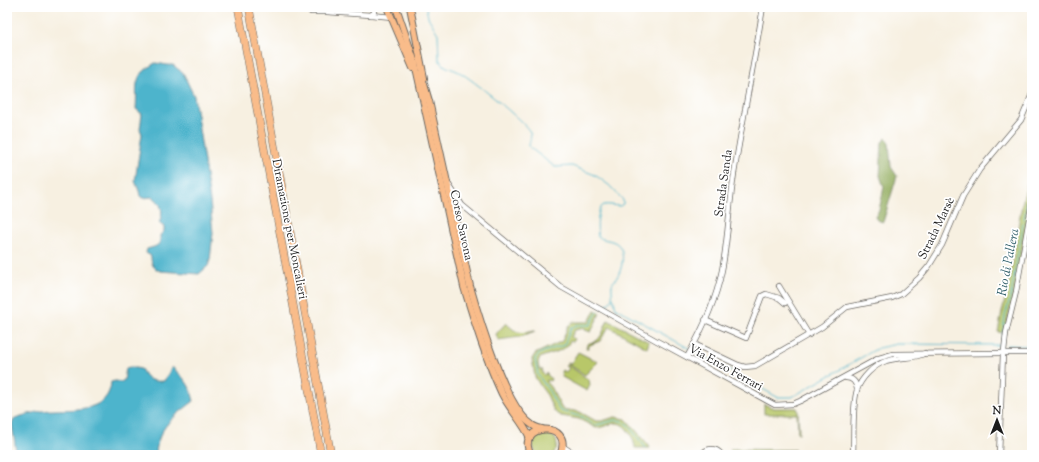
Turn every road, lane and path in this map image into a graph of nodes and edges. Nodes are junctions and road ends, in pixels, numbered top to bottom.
1 (234, 7) edge
2 (238, 7) edge
3 (311, 7) edge
4 (374, 7) edge
5 (387, 7) edge
6 (396, 7) edge
7 (399, 7) edge
8 (410, 7) edge
9 (763, 7) edge
10 (249, 8) edge
11 (372, 15) junction
12 (392, 17) junction
13 (246, 48) junction
14 (1032, 94) edge
15 (426, 102) junction
16 (448, 184) junction
17 (1032, 202) edge
18 (779, 286) dead end
19 (785, 303) dead end
20 (705, 320) junction
21 (808, 335) junction
22 (692, 347) junction
23 (925, 353) junction
24 (1004, 353) junction
25 (1032, 353) edge
26 (687, 357) junction
27 (845, 378) junction
28 (857, 389) junction
29 (542, 429) junction
30 (530, 438) junction
31 (562, 445) junction
32 (321, 455) edge
33 (331, 455) edge
34 (531, 455) edge
35 (560, 455) edge
36 (597, 455) edge
37 (701, 455) edge
38 (722, 455) edge
39 (853, 455) edge
40 (999, 455) edge

1 - 13 highway
2 - 13 highway, Diramazione per Moncalieri
3 - 11 street
4 - 11 street
5 - 12 main road
6 - 15 main road, Corso Savona
7 - 15 main road, Corso Savona
8 - 15 main road
9 - 20 street, Strada Sanda
10 - 33 highway, Diramazione per Moncalieri
11 - 12 street
12 - 15 main road
13 - 32 highway, Diramazione per Moncalieri
14 - 21 street, Strada Marsè
15 - 16 main road, Corso Savona
15 - 30 main road, Corso Savona
16 - 26 street, Via Enzo Ferrari
16 - 29 main road, Corso Savona
17 - 24 street
18 - 21 street
19 - 20 street
20 - 22 street, Strada Sanda
21 - 22 street, Strada Marsè
22 - 26 street, Strada Sanda
23 - 24 street, Via Enzo Ferrari
23 - 27 street, Via Enzo Ferrari
23 - 28 street
24 - 25 street, Via Enzo Ferrari
24 - 40 street
26 - 27 street, Via Enzo Ferrari
27 - 28 street
28 - 39 street
29 - 30 main road
29 - 31 main road, Corso Savona
30 - 34 main road, Corso Savona
31 - 35 main road
31 - 36 street
37 - 38 street

